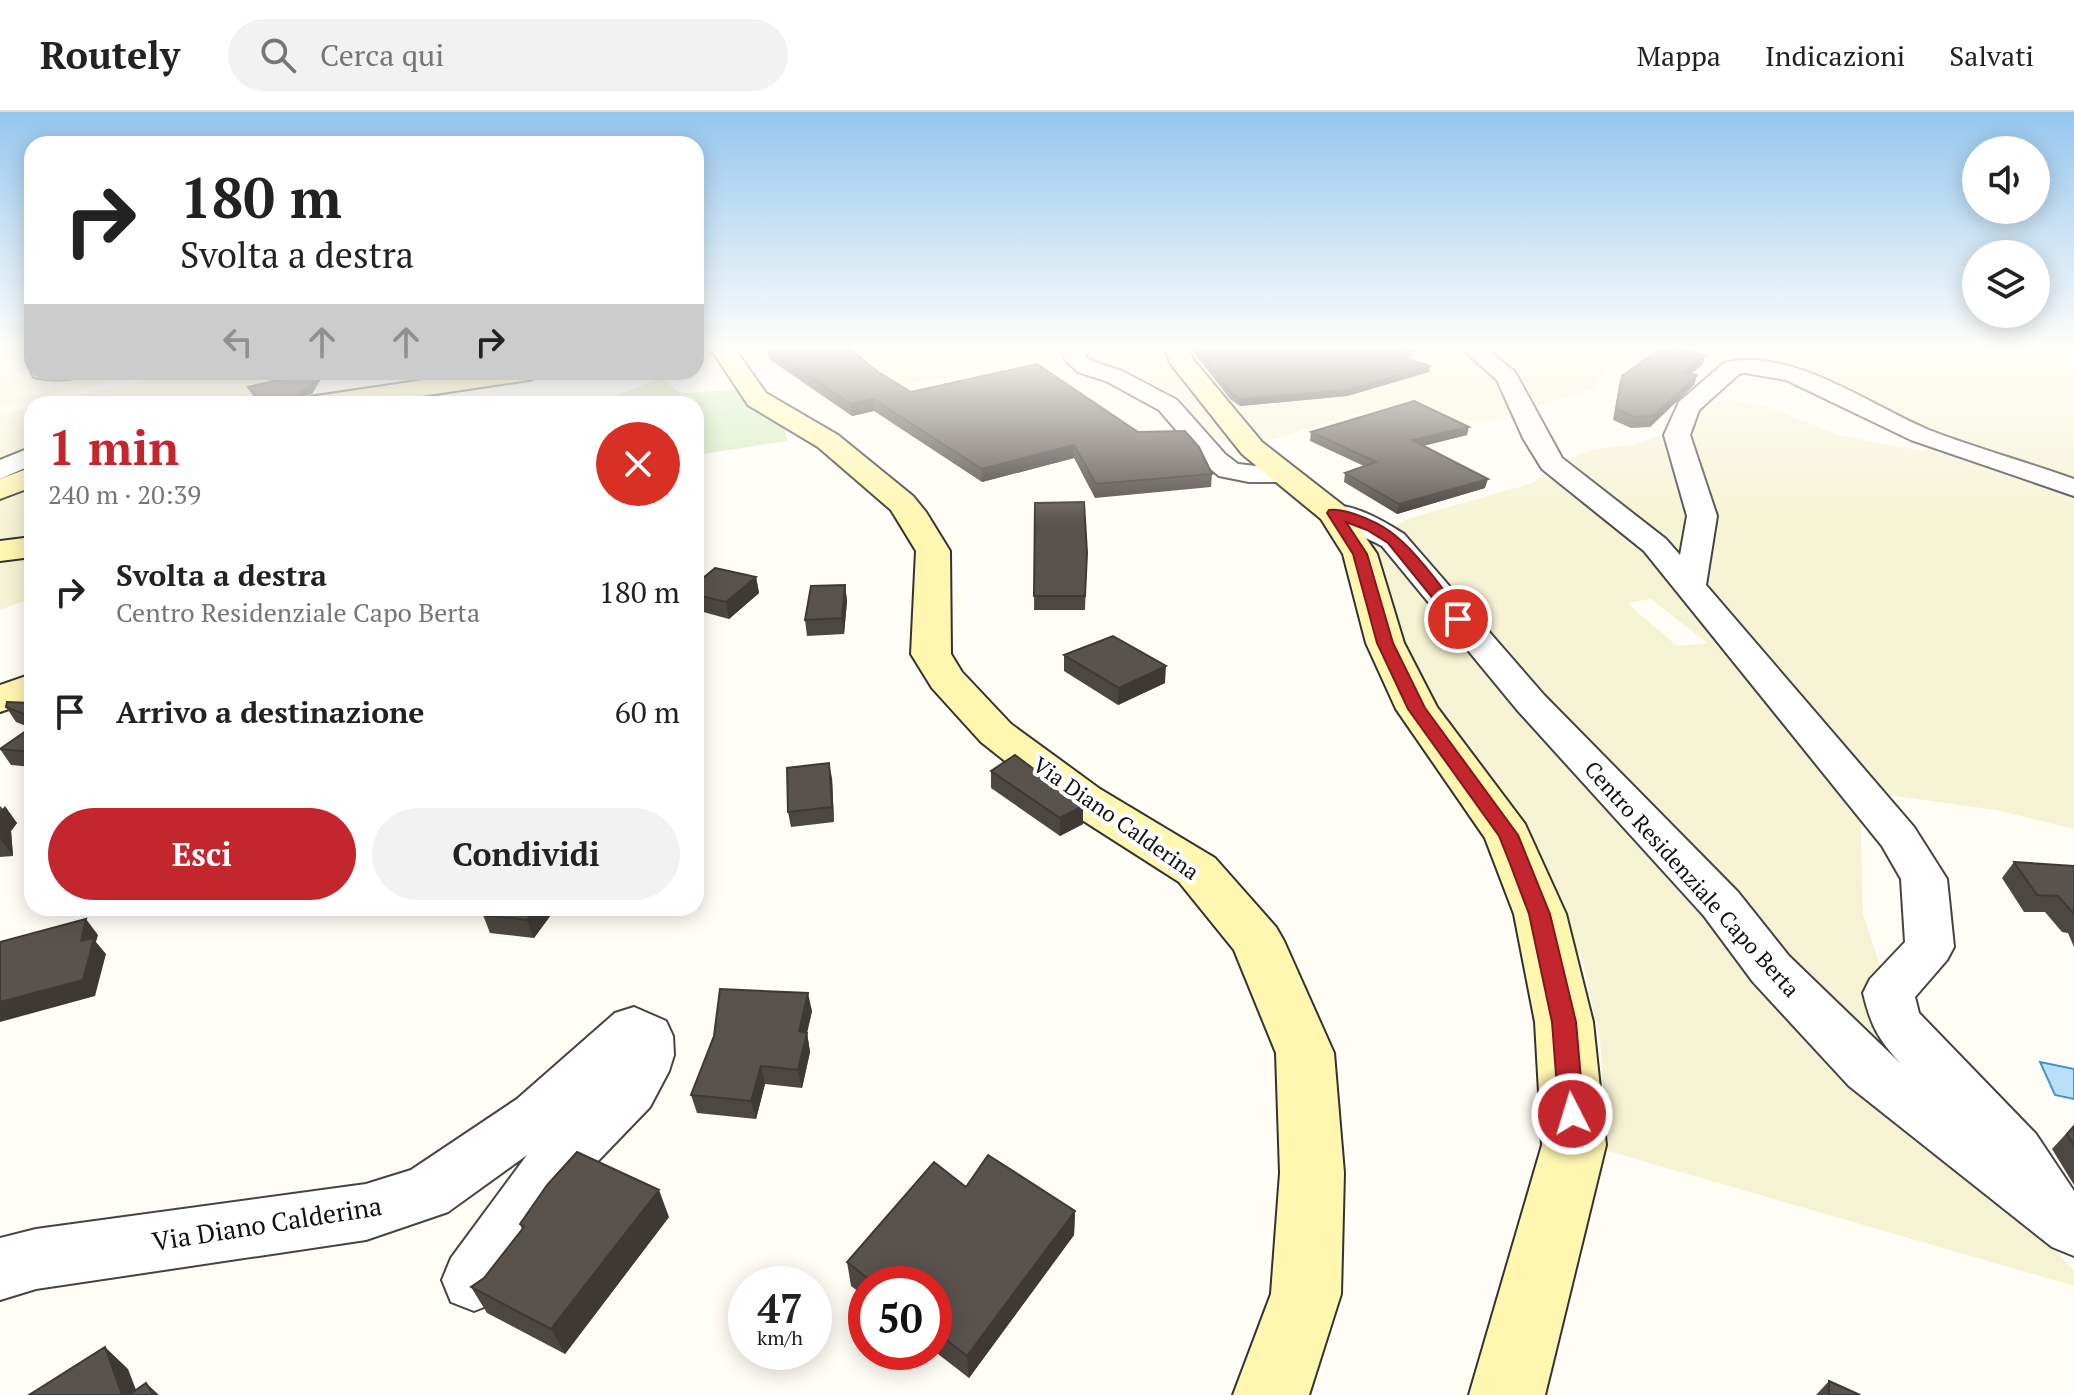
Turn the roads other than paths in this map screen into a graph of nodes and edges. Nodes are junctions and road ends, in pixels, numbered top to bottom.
1 (769, 406) edge
2 (1169, 406) edge
3 (1218, 406) edge
4 (1521, 406) edge
5 (1689, 406) edge
6 (1856, 406) edge
7 (24, 459) edge
8 (2006, 465) junction
9 (0, 471) edge
10 (1283, 476) junction
11 (24, 480) edge
12 (2074, 482) edge
13 (2074, 488) edge
14 (0, 490) edge
15 (1333, 513) junction
16 (24, 548) edge
17 (0, 551) edge
18 (1690, 585) junction
19 (24, 690) edge
20 (0, 700) edge
21 (2060, 1216) edge
22 (0, 1269) edge
23 (474, 1280) dead end
24 (1271, 1395) edge
25 (1507, 1395) edge

1 - 24 main road, Via Diano Calderina
2 - 10 street
3 - 10 main road
4 - 18 street
5 - 18 street
6 - 8 street
7 - 9 street
8 - 12 street
8 - 13 street
10 - 15 main road
11 - 14 main road
15 - 21 street, Centro Residenziale Capo Berta
15 - 25 main road
16 - 17 main road
18 - 21 street
19 - 20 main road
22 - 23 street, Via Diano Calderina

